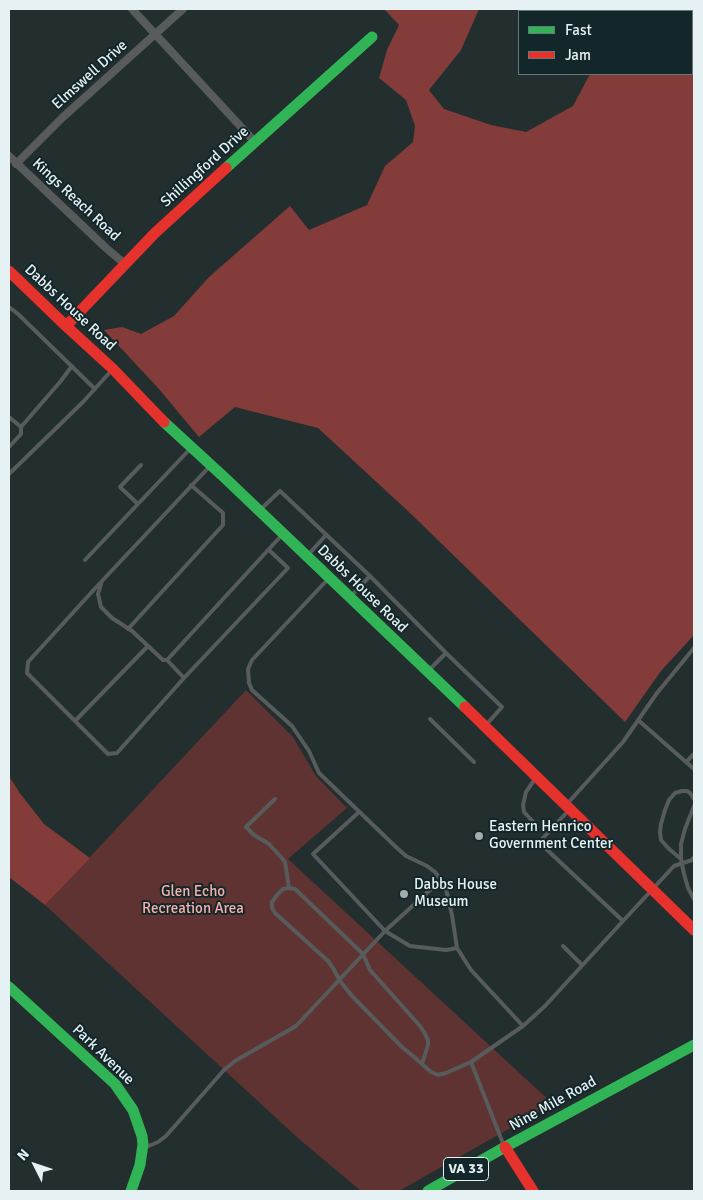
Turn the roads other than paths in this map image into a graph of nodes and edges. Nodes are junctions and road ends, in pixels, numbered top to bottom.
1 (132, 9) edge
2 (184, 9) edge
3 (156, 34) junction
4 (372, 37) dead end
5 (255, 142) junction
6 (9, 156) edge
7 (16, 164) junction
8 (125, 264) junction
9 (9, 271) edge
10 (9, 307) edge
11 (66, 326) junction
12 (72, 366) junction
13 (113, 369) junction
14 (96, 388) junction
15 (9, 416) edge
16 (21, 427) junction
17 (9, 447) edge
18 (191, 447) junction
19 (141, 465) dead end
20 (211, 465) junction
21 (9, 474) edge
22 (192, 485) junction
23 (138, 504) junction
24 (259, 511) junction
25 (283, 534) junction
26 (326, 535) junction
27 (269, 550) junction
28 (306, 557) junction
29 (85, 560) dead end
30 (370, 576) junction
31 (329, 578) junction
32 (102, 581) junction
33 (349, 598) junction
34 (128, 629) junction
35 (148, 646) junction
36 (694, 648) edge
37 (446, 653) junction
38 (167, 660) junction
39 (427, 672) junction
40 (184, 678) junction
41 (430, 719) dead end
42 (638, 720) junction
43 (75, 721) junction
44 (484, 726) junction
45 (694, 754) edge
46 (474, 762) dead end
47 (686, 762) junction
48 (694, 769) edge
49 (537, 778) junction
50 (275, 799) dead end
51 (694, 799) edge
52 (694, 806) edge
53 (568, 807) junction
54 (358, 812) junction
55 (537, 826) dead end
56 (694, 857) edge
57 (681, 861) junction
58 (441, 880) junction
59 (289, 888) junction
60 (652, 889) junction
61 (694, 899) edge
62 (623, 921) junction
63 (694, 930) edge
64 (385, 931) junction
65 (562, 946) dead end
66 (457, 948) junction
67 (363, 954) junction
68 (582, 965) junction
69 (340, 981) junction
70 (9, 988) edge
71 (523, 1026) junction
72 (694, 1044) edge
73 (470, 1062) junction
74 (422, 1064) junction
75 (505, 1148) junction
76 (142, 1150) junction
77 (131, 1191) edge
78 (430, 1191) edge
79 (533, 1191) edge

1 - 3 street
2 - 3 street, Elmswell Drive
3 - 5 street
3 - 7 street, Elmswell Drive
4 - 5 street, Shillingford Drive
5 - 8 street, Shillingford Drive
6 - 7 street, Kings Reach Road
7 - 8 street, Kings Reach Road
8 - 11 street, Shillingford Drive
9 - 11 street, Dabbs House Road
10 - 12 lane
11 - 13 street, Dabbs House Road
12 - 14 lane
12 - 16 lane
13 - 14 lane
13 - 18 street, Dabbs House Road
14 - 21 lane
15 - 16 lane
16 - 17 lane
18 - 20 street, Dabbs House Road
18 - 23 lane
19 - 23 lane
20 - 22 lane
20 - 24 street, Dabbs House Road
22 - 32 lane
22 - 34 lane
23 - 29 lane
24 - 25 street, Dabbs House Road
24 - 26 lane
25 - 27 lane
25 - 28 street, Dabbs House Road
26 - 28 lane
26 - 30 lane
27 - 38 lane
27 - 40 lane
28 - 31 street, Dabbs House Road
30 - 33 lane
30 - 37 lane
31 - 33 street, Dabbs House Road
31 - 54 lane
32 - 34 lane
32 - 43 lane
33 - 39 street, Dabbs House Road
34 - 35 lane
35 - 38 lane
35 - 43 lane
36 - 42 lane
37 - 39 lane
37 - 44 lane
38 - 40 lane
39 - 44 street, Dabbs House Road
40 - 43 lane
41 - 46 lane
42 - 47 lane
42 - 53 lane
44 - 49 street, Dabbs House Road
45 - 47 lane
47 - 48 lane
49 - 53 street, Dabbs House Road
49 - 55 lane
50 - 59 lane
51 - 57 lane
52 - 57 lane
53 - 60 street, Dabbs House Road
53 - 62 lane
54 - 58 lane
54 - 64 lane
56 - 57 lane
57 - 60 lane
57 - 61 lane
58 - 64 lane
58 - 66 lane
59 - 67 lane
59 - 69 lane
60 - 62 lane
60 - 63 street, Dabbs House Road
62 - 68 lane
64 - 66 lane
64 - 67 lane
65 - 68 lane
66 - 71 lane
67 - 69 lane
67 - 74 lane
68 - 71 lane
69 - 74 lane
69 - 76 lane
70 - 76 street, Park Avenue
71 - 73 lane
72 - 75 street, Nine Mile Road / VA 33
73 - 74 lane
73 - 75 lane
75 - 78 street, Nine Mile Road / VA 33
75 - 79 street
76 - 77 street, Park Avenue

